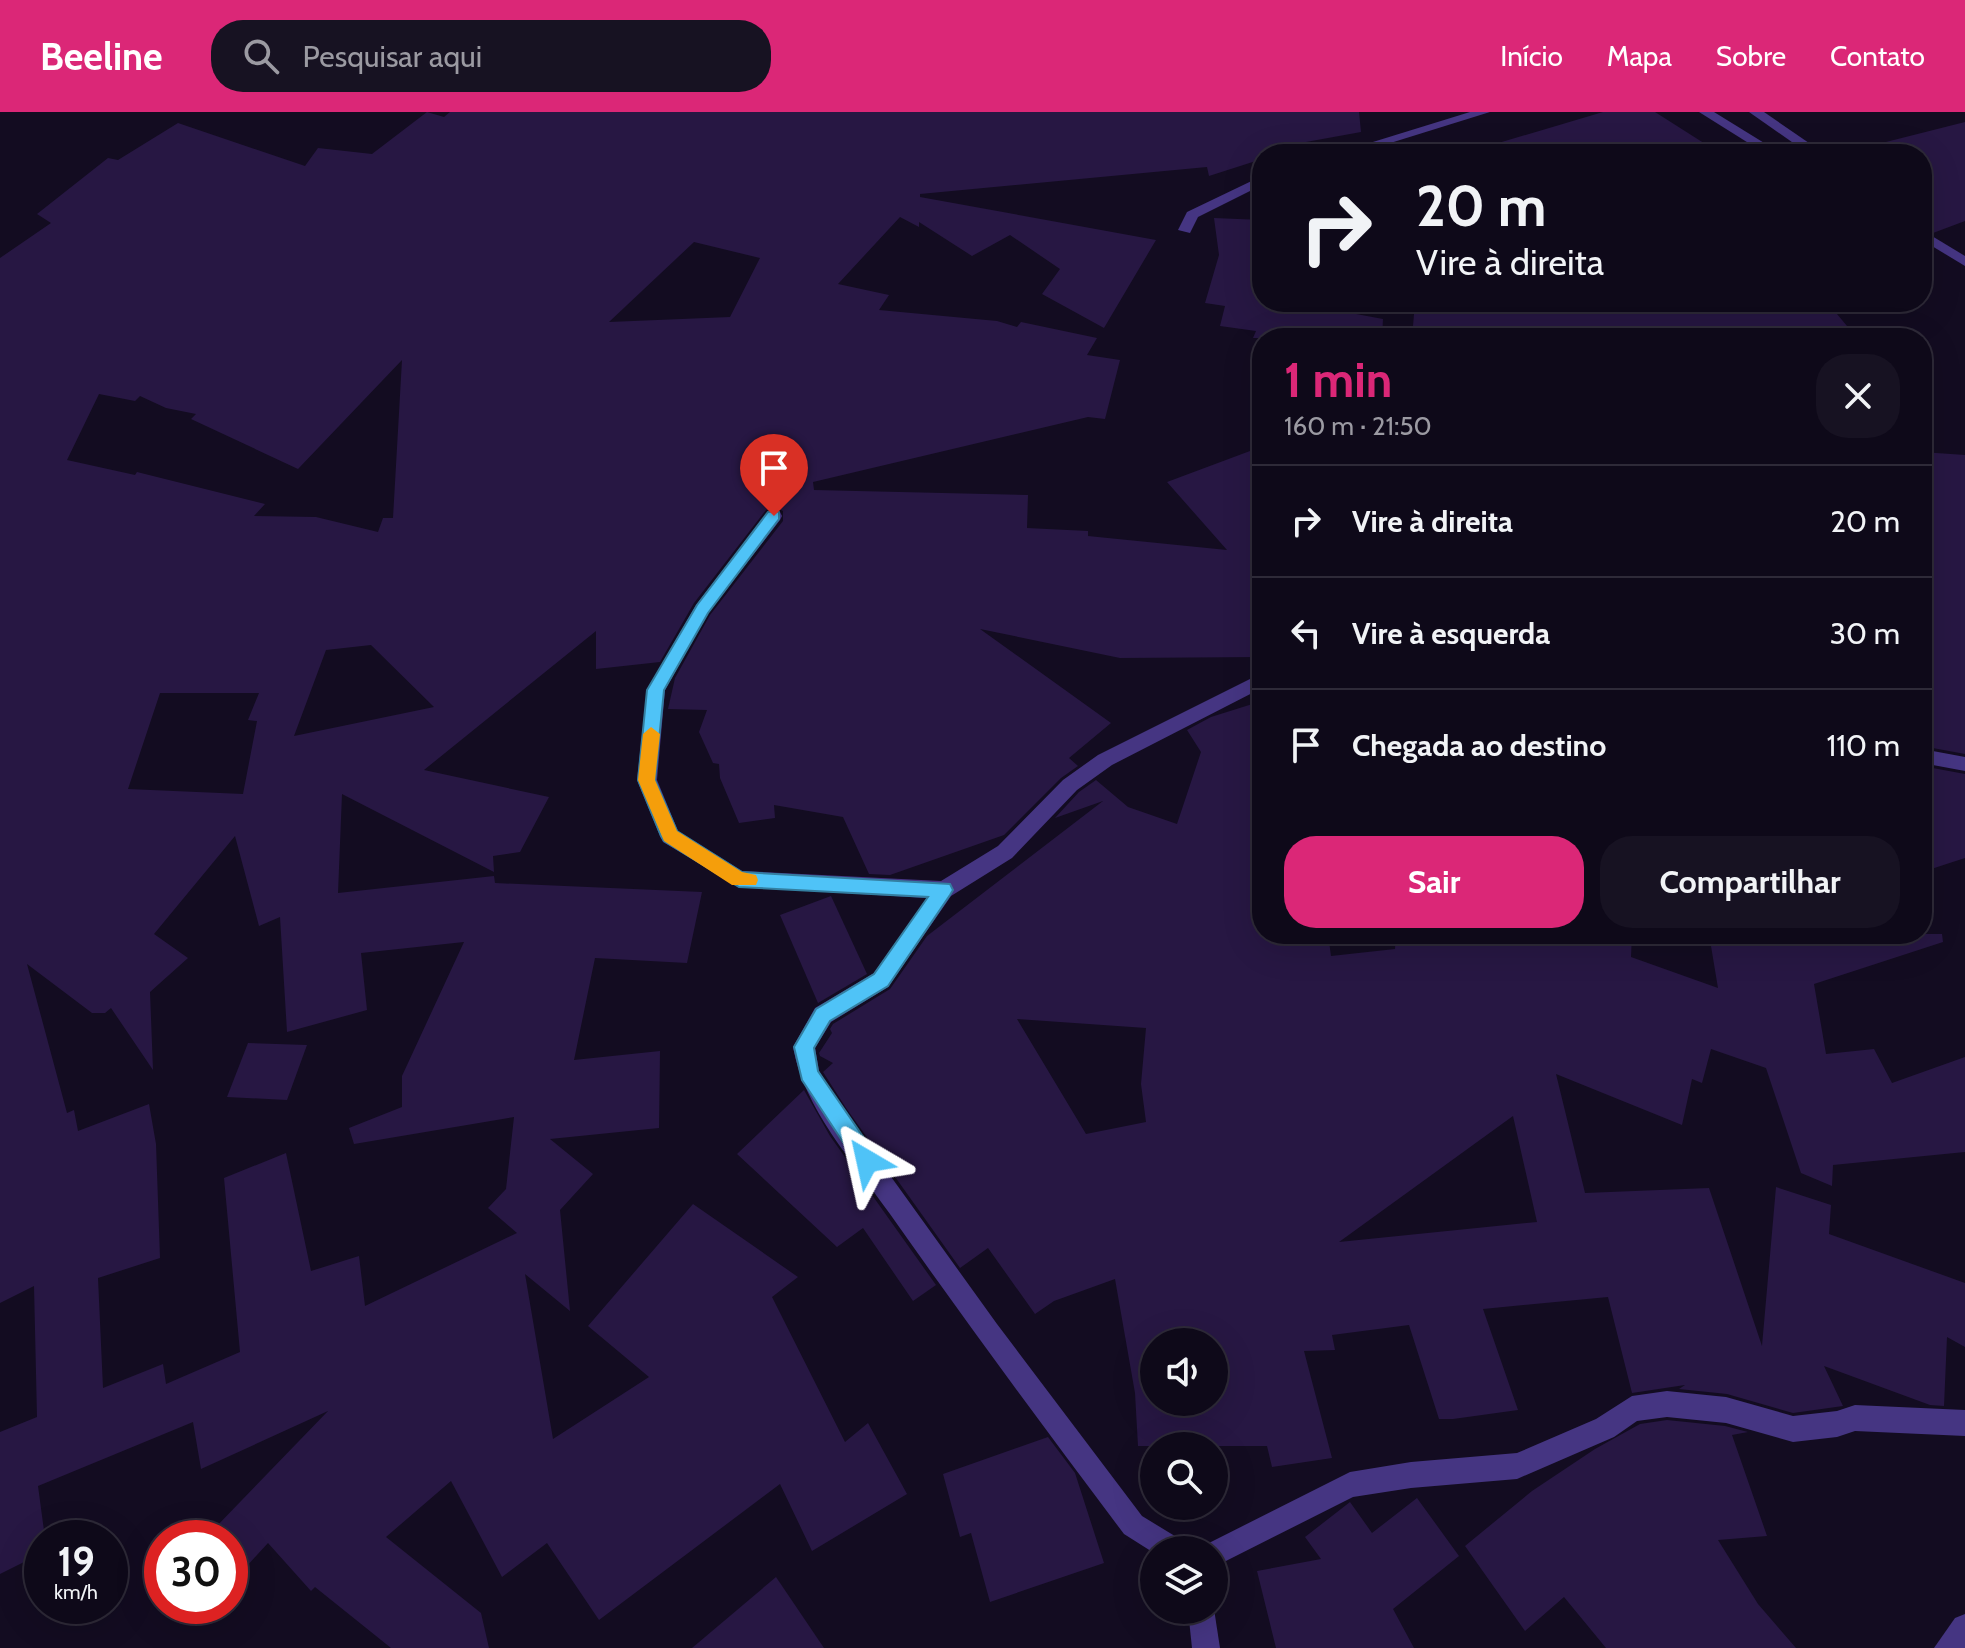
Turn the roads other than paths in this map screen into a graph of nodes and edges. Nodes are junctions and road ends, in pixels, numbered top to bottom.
1 (1484, 112) edge
2 (1705, 112) edge
3 (1755, 112) edge
4 (1375, 144) edge
5 (1758, 144) edge
6 (1803, 144) edge
7 (1252, 185) edge
8 (1185, 230) dead end
9 (1932, 241) edge
10 (1965, 262) edge
11 (774, 516) dead end
12 (1252, 685) edge
13 (1932, 758) edge
14 (1965, 764) edge
15 (944, 890) junction
16 (1965, 1423) edge
17 (1151, 1536) edge
18 (1228, 1547) edge
19 (1203, 1624) edge
20 (1965, 1628) edge
21 (1206, 1648) edge
22 (1948, 1648) edge

1 - 4 street
2 - 5 street
3 - 6 street
7 - 8 street
9 - 10 street
11 - 15 street
12 - 15 street
13 - 14 street
15 - 17 street
16 - 18 street
19 - 21 street
20 - 22 street

